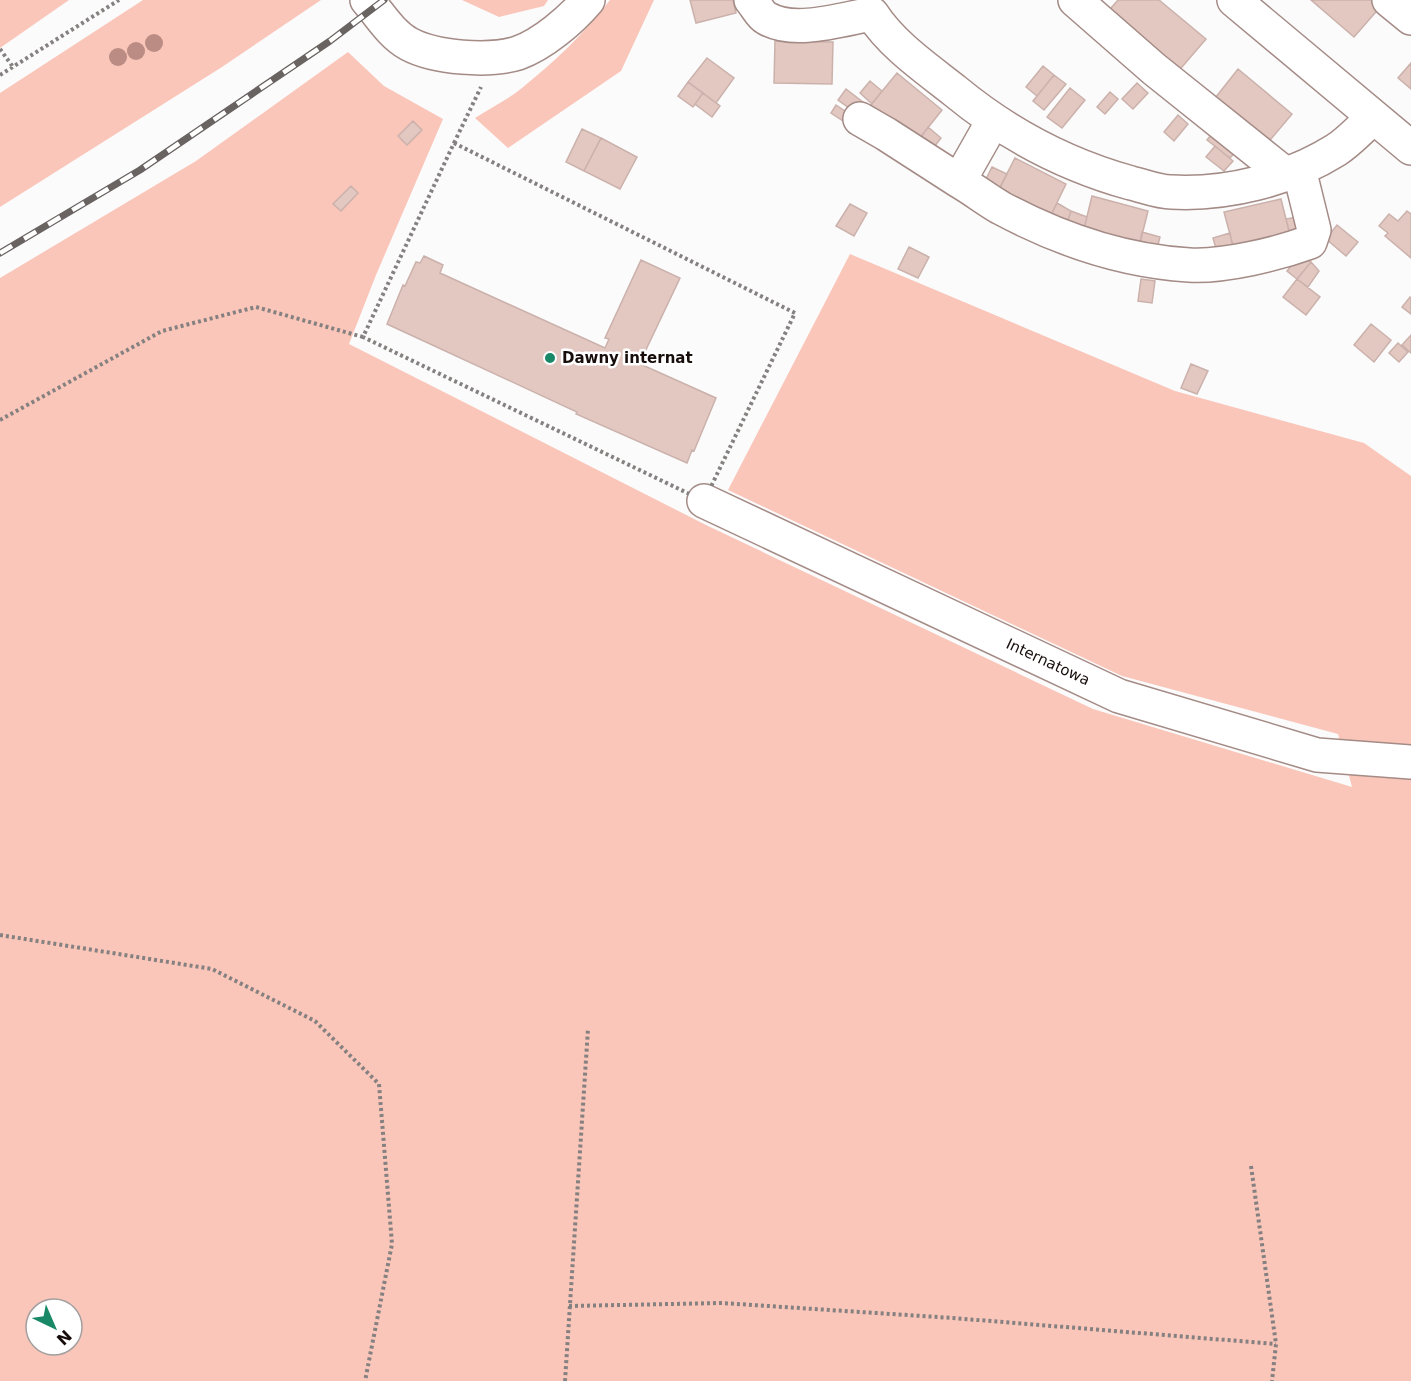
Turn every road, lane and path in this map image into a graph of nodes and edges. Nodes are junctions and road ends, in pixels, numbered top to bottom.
1 (119, 0) edge
2 (367, 0) edge
3 (588, 0) edge
4 (751, 0) edge
5 (1075, 0) edge
6 (1234, 0) edge
7 (1389, 0) edge
8 (884, 7) edge
9 (1411, 18) edge
10 (0, 49) edge
11 (489, 57) junction
12 (13, 67) junction
13 (0, 75) edge
14 (1374, 117) junction
15 (860, 119) dead end
16 (993, 121) junction
17 (454, 143) junction
18 (1411, 148) edge
19 (1292, 171) junction
20 (959, 181) junction
21 (363, 336) junction
22 (0, 420) edge
23 (704, 501) junction
24 (1411, 762) edge
25 (0, 935) edge
26 (588, 1029) dead end
27 (1251, 1166) dead end
28 (569, 1306) junction
29 (1276, 1344) junction
30 (365, 1381) edge
31 (565, 1381) edge
32 (1272, 1381) edge

1 - 12 path
2 - 11 street
3 - 11 street
4 - 8 street
5 - 19 street
6 - 14 street
7 - 9 street
8 - 16 street
10 - 12 path
11 - 17 path
12 - 13 path
14 - 18 street
14 - 19 street
15 - 20 street
16 - 19 street
16 - 20 street
17 - 21 path
17 - 23 path
19 - 20 street
21 - 22 path
21 - 23 path
23 - 24 street, Internatowa
25 - 30 path
26 - 28 path
27 - 29 path
28 - 29 path
28 - 31 path
29 - 32 path

